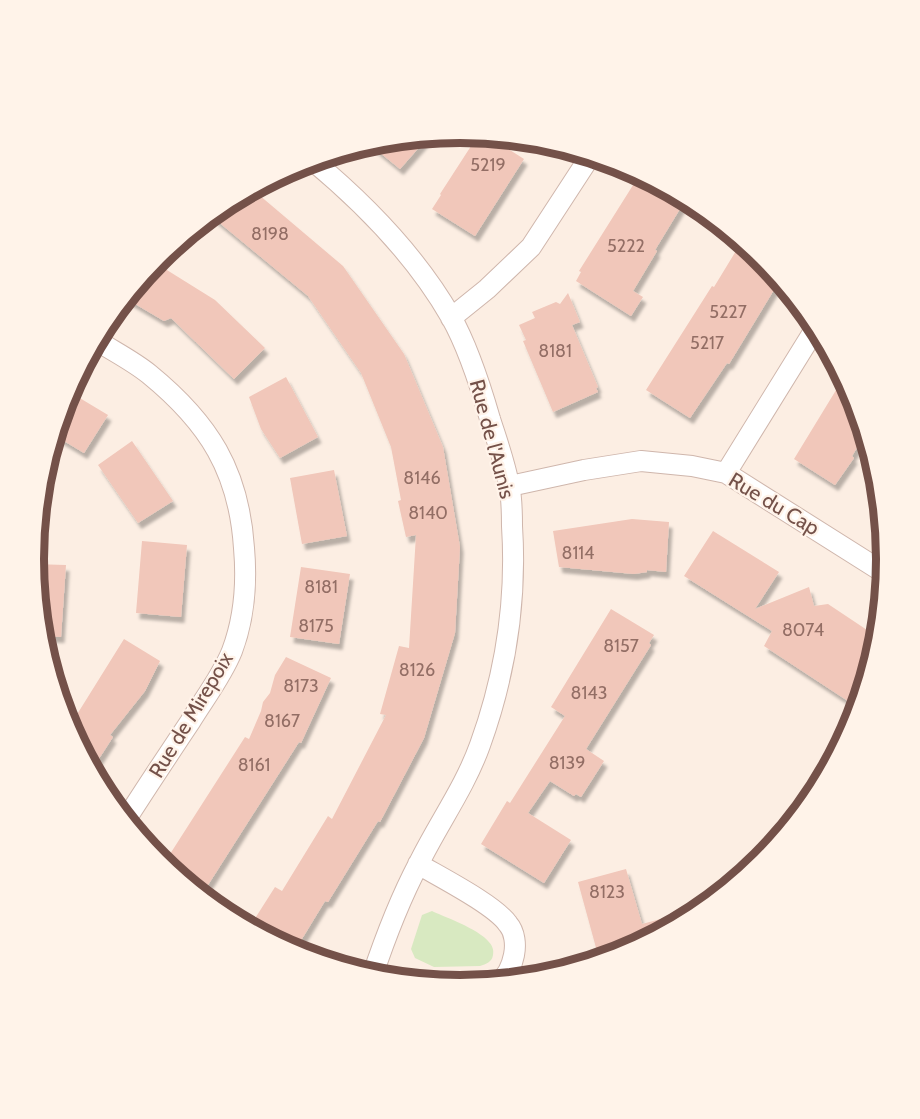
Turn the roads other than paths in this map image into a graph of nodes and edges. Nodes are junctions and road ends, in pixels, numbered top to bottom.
1 (586, 163) edge
2 (321, 167) edge
3 (452, 318) junction
4 (811, 336) edge
5 (103, 345) edge
6 (726, 473) junction
7 (510, 486) junction
8 (876, 568) edge
9 (130, 813) edge
10 (418, 864) junction
11 (376, 967) edge
12 (507, 973) edge

1 - 3 street
2 - 3 street, Rue de l'Aunis
3 - 7 street, Rue de l'Aunis
4 - 6 street
5 - 9 street, Rue de Mirepoix
6 - 7 street, Rue du Cap
6 - 8 street, Rue du Cap
7 - 10 street, Rue de l'Aunis
10 - 11 street, Rue de l'Aunis
10 - 12 street

